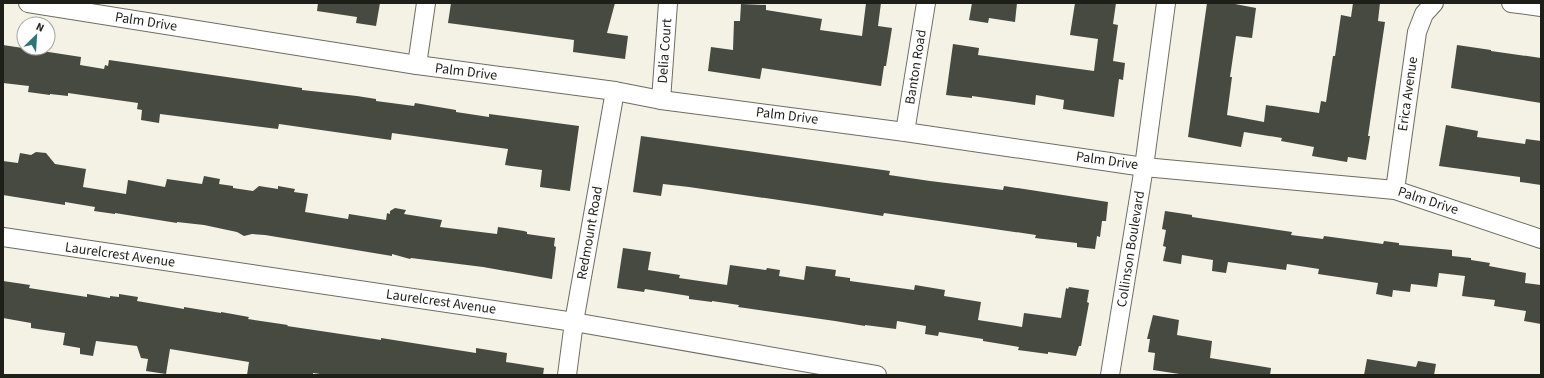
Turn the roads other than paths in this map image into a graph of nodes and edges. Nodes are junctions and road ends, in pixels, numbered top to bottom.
1 (28, 3) edge
2 (426, 3) edge
3 (668, 3) edge
4 (926, 3) edge
5 (1166, 3) edge
6 (1434, 3) edge
7 (1512, 3) edge
8 (1541, 8) edge
9 (417, 65) junction
10 (615, 91) junction
11 (661, 100) junction
12 (905, 132) junction
13 (1144, 167) junction
14 (1395, 190) junction
15 (3, 237) edge
16 (1541, 239) edge
17 (574, 322) junction
18 (859, 374) edge
19 (566, 375) edge
20 (877, 375) edge
21 (1110, 375) edge

1 - 9 street, Palm Drive
2 - 9 street
3 - 11 street, Delia Court
4 - 12 street, Banton Road
5 - 13 street, Collinson Boulevard
6 - 14 street, Erica Avenue
7 - 8 street
9 - 10 street, Palm Drive
10 - 11 street, Palm Drive
10 - 17 street, Redmount Road
11 - 12 street, Palm Drive
12 - 13 street, Palm Drive
13 - 14 street, Palm Drive
13 - 21 street, Collinson Boulevard
14 - 16 street, Palm Drive
15 - 17 street, Laurelcrest Avenue
17 - 18 street, Laurelcrest Avenue
17 - 19 street, Redmount Road
18 - 20 street, Laurelcrest Avenue

